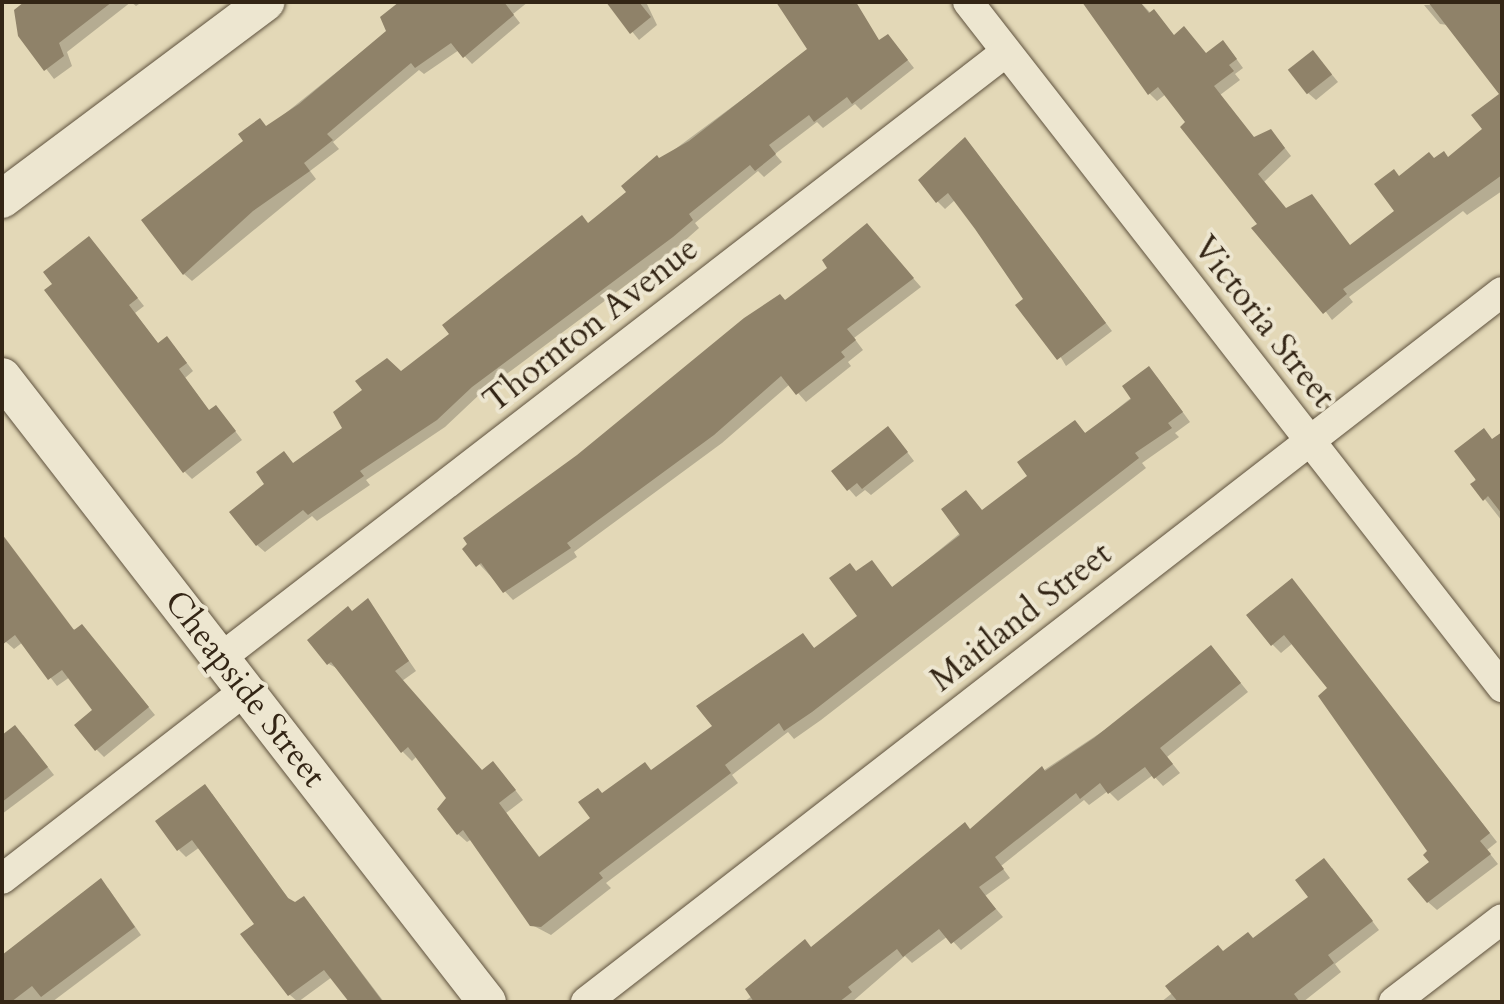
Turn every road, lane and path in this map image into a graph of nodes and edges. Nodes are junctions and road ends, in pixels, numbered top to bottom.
1 (265, 2) edge
2 (968, 2) edge
3 (1006, 52) junction
4 (2, 199) edge
5 (1502, 292) edge
6 (2, 377) edge
7 (1309, 441) junction
8 (222, 657) junction
9 (1502, 687) edge
10 (246, 690) junction
11 (2, 879) edge
12 (1502, 919) edge
13 (487, 1002) edge
14 (586, 1002) edge
15 (1394, 1002) edge

1 - 4 street
2 - 3 street, Victoria Street
3 - 7 street, Victoria Street
3 - 8 street, Thornton Avenue
5 - 7 street, Maitland Street
6 - 8 street, Cheapside Street
7 - 9 street, Victoria Street
7 - 14 street, Maitland Street
8 - 10 street, Cheapside Street
10 - 11 street
10 - 13 street, Cheapside Street
12 - 15 street

